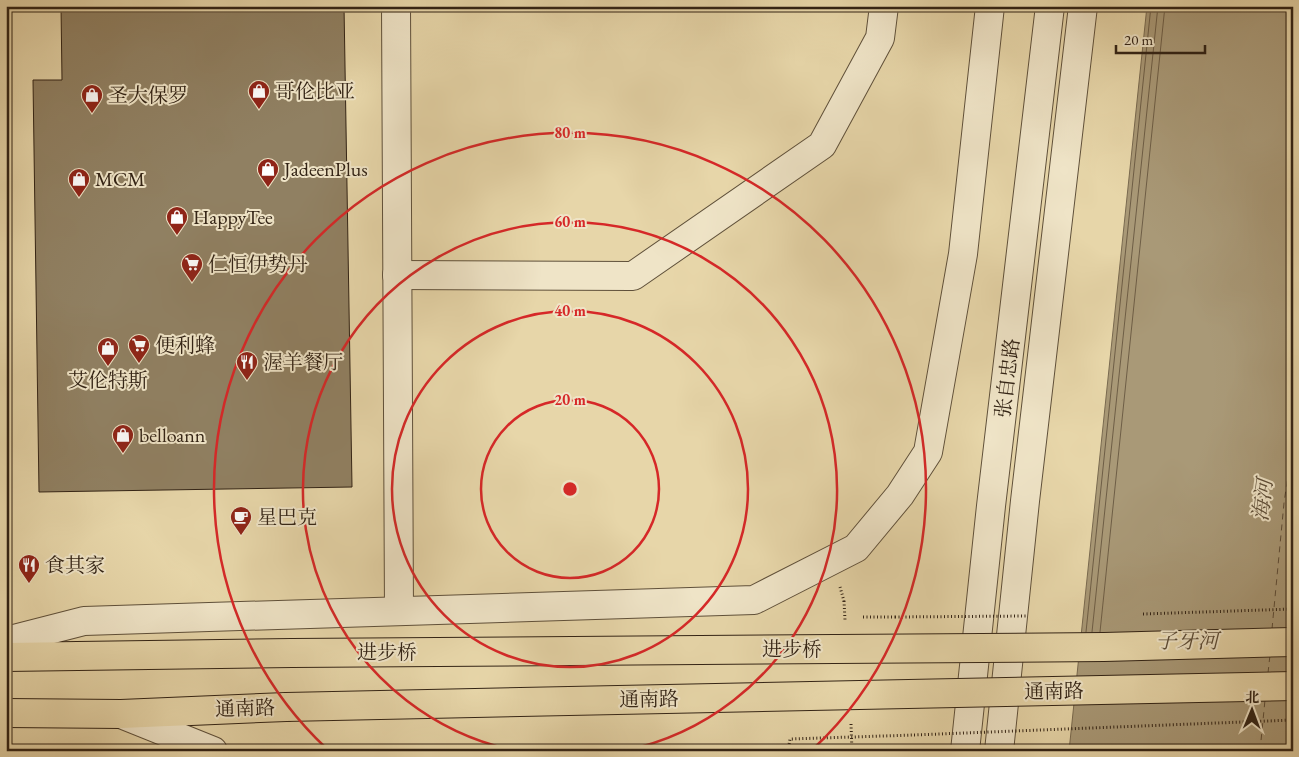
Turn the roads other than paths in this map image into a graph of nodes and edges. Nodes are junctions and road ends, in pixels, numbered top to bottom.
1 (396, 6) edge
2 (884, 6) edge
3 (990, 6) edge
4 (1050, 6) edge
5 (1083, 6) edge
6 (397, 275) junction
7 (399, 611) junction
8 (6, 641) edge
9 (1293, 642) edge
10 (6, 657) edge
11 (1293, 686) edge
12 (6, 713) edge
13 (120, 714) junction
14 (213, 751) edge
15 (965, 751) edge
16 (999, 751) edge

1 - 6 street
2 - 6 street
3 - 7 street
4 - 15 street, 张自忠路
5 - 16 street, 张自忠路
6 - 7 street
7 - 8 street
9 - 10 main road, 进步桥, bridge
11 - 13 main road, 通南路, bridge
12 - 13 main road, 通南路
13 - 14 street

